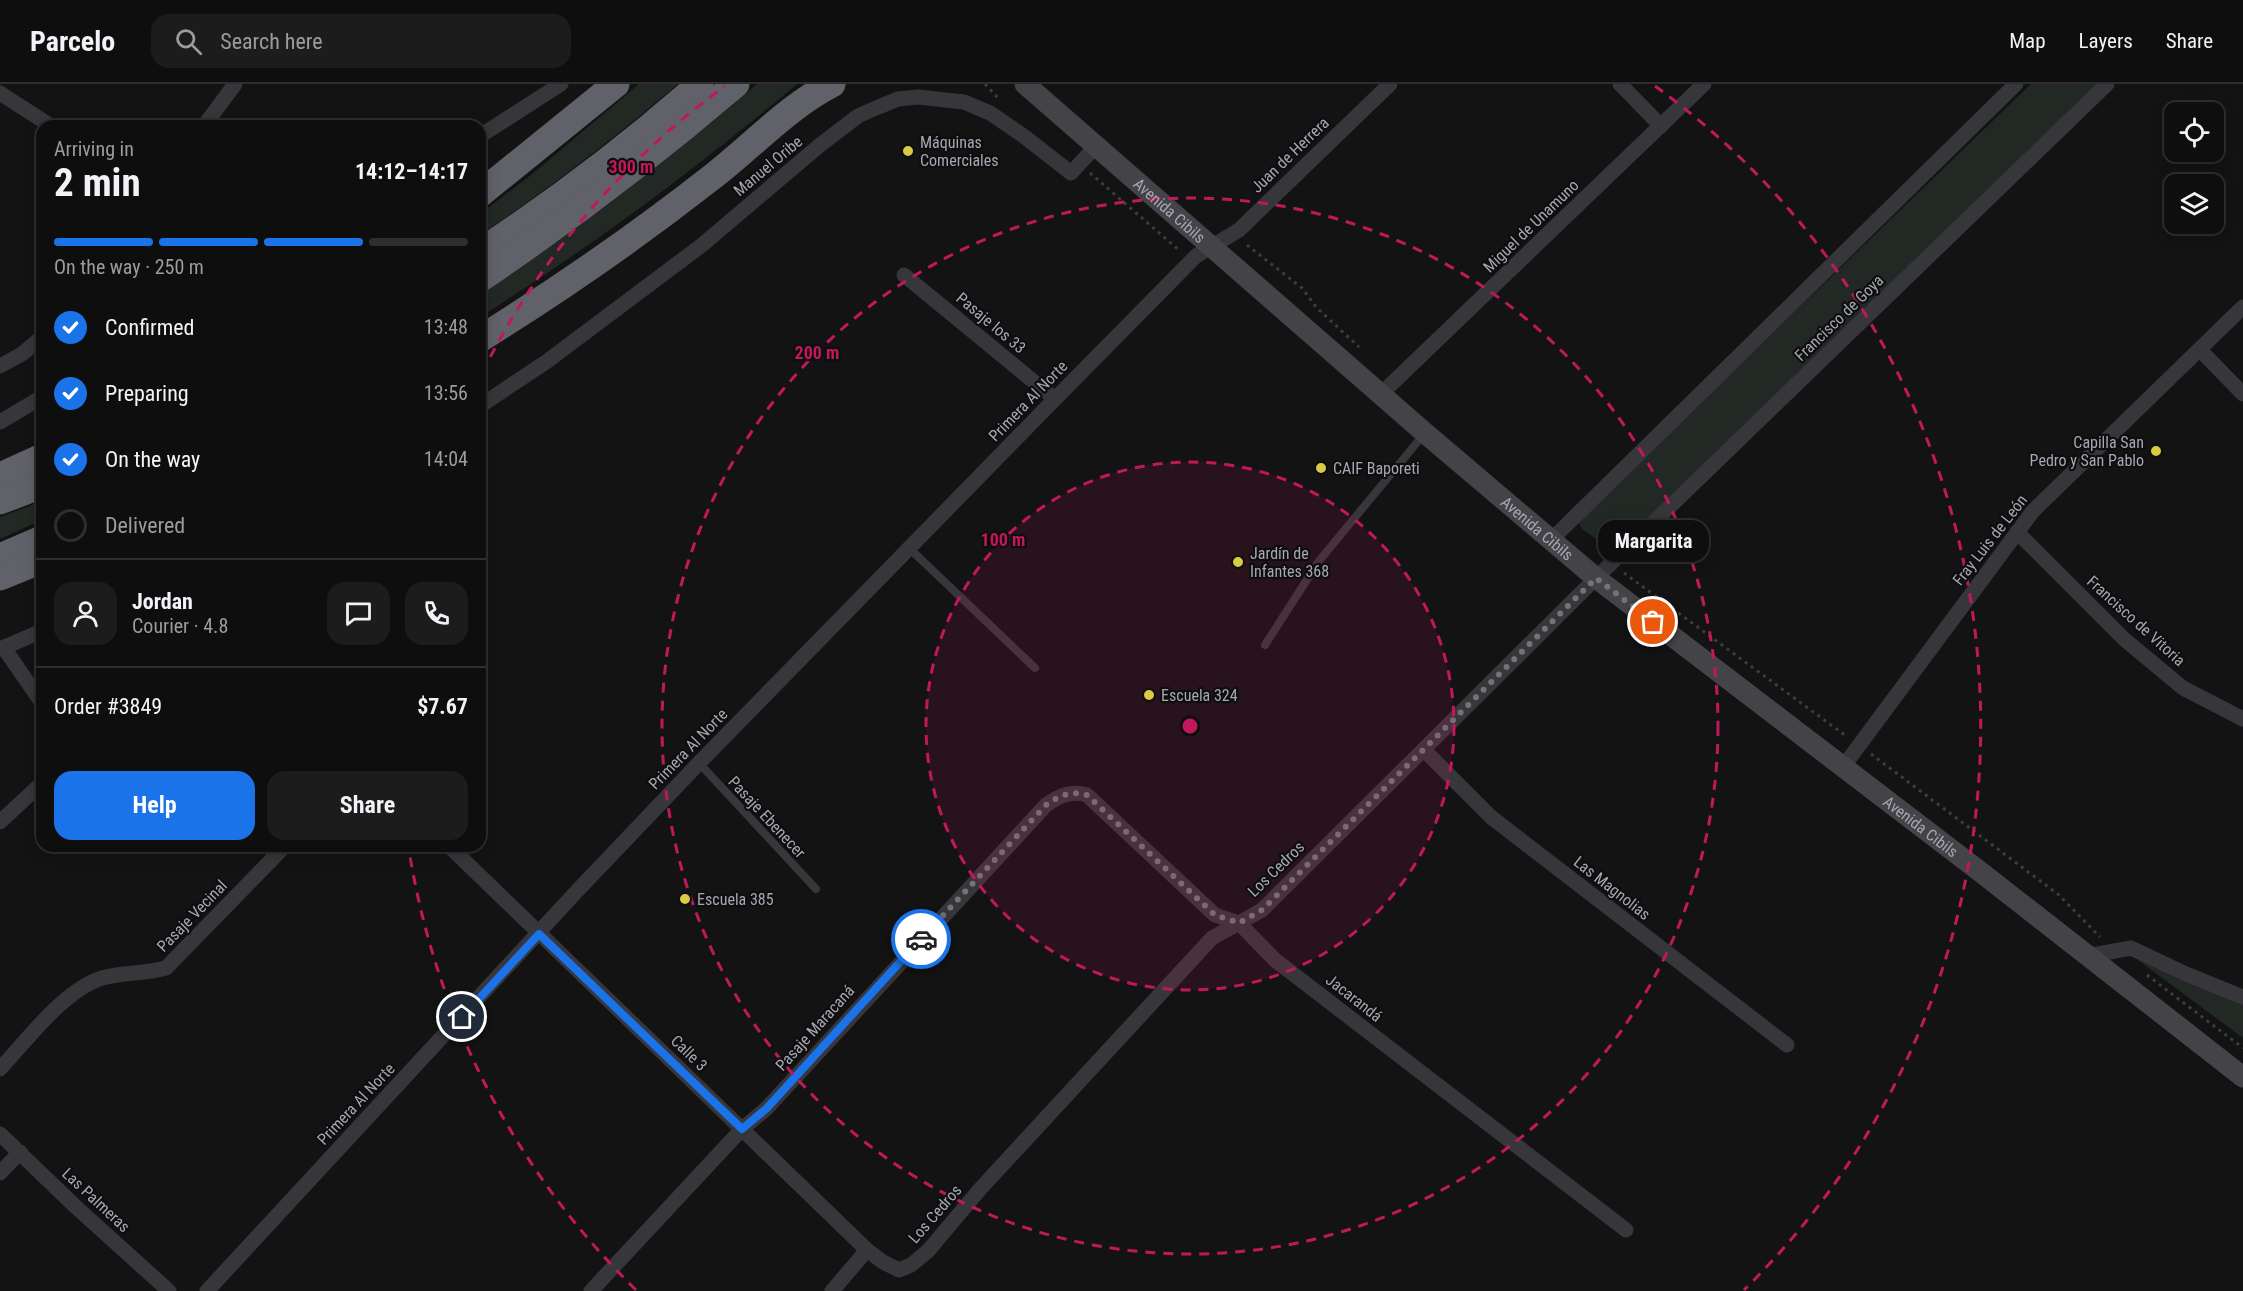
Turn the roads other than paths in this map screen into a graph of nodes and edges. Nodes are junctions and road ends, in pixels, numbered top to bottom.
1 (235, 84) edge
2 (561, 84) edge
3 (616, 84) edge
4 (700, 84) edge
5 (736, 84) edge
6 (832, 84) edge
7 (1024, 84) edge
8 (1390, 84) edge
9 (1620, 84) edge
10 (1704, 84) edge
11 (2016, 84) edge
12 (2107, 84) edge
13 (0, 93) edge
14 (42, 120) edge
15 (208, 120) edge
16 (1661, 126) junction
17 (486, 132) edge
18 (1096, 146) junction
19 (486, 190) edge
20 (1211, 247) junction
21 (486, 248) edge
22 (486, 275) edge
23 (904, 275) dead end
24 (2243, 307) edge
25 (486, 335) edge
26 (36, 342) edge
27 (2200, 350) junction
28 (0, 366) edge
29 (1381, 394) junction
30 (2243, 394) edge
31 (1055, 399) junction
32 (36, 401) edge
33 (486, 402) edge
34 (0, 422) edge
35 (1425, 433) junction
36 (36, 460) edge
37 (0, 476) edge
38 (36, 487) edge
39 (0, 501) edge
40 (2016, 532) junction
41 (1550, 541) junction
42 (36, 542) edge
43 (909, 548) junction
44 (0, 557) edge
45 (36, 562) edge
46 (0, 577) edge
47 (1596, 578) junction
48 (36, 634) edge
49 (1265, 645) dead end
50 (2, 649) edge
51 (1035, 668) dead end
52 (36, 695) edge
53 (2243, 719) edge
54 (1424, 750) junction
55 (699, 763) junction
56 (1843, 767) junction
57 (36, 789) edge
58 (1068, 793) joint
59 (0, 822) edge
60 (279, 852) edge
61 (455, 852) edge
62 (816, 889) dead end
63 (1239, 923) junction
64 (539, 934) junction
65 (2087, 956) junction
66 (2243, 997) edge
67 (1787, 1045) dead end
68 (0, 1069) edge
69 (2243, 1077) edge
70 (742, 1129) junction
71 (0, 1134) edge
72 (20, 1152) junction
73 (0, 1173) edge
74 (1626, 1230) dead end
75 (867, 1250) junction
76 (911, 1265) joint
77 (169, 1291) edge
78 (207, 1291) edge
79 (591, 1291) edge
80 (832, 1291) edge

1 - 15 street
2 - 17 street
3 - 19 highway
4 - 21 highway
5 - 22 highway
6 - 25 highway
7 - 18 street, Avenida Cibils
8 - 20 street, Juan de Herrera
9 - 16 street
10 - 16 street, Miguel de Unamuno
11 - 41 street
12 - 47 street, Francisco de Goya
13 - 14 street
16 - 29 street, Miguel de Unamuno
18 - 20 street, Avenida Cibils
18 - 33 street, Manuel Oribe
20 - 29 street, Avenida Cibils
20 - 31 street, Primera Al Norte
23 - 31 street, Pasaje los 33
24 - 27 street, Fray Luis de León
26 - 28 street
27 - 30 street
27 - 40 street, Fray Luis de León
29 - 35 street, Avenida Cibils
31 - 43 street, Primera Al Norte
32 - 34 street
35 - 41 street, Avenida Cibils
35 - 49 lane
36 - 37 highway
38 - 39 highway
40 - 53 street, Francisco de Vitoria
40 - 56 street, Fray Luis de León
41 - 47 street, Avenida Cibils
42 - 44 highway
43 - 51 lane
43 - 55 street, Primera Al Norte
45 - 46 highway
47 - 54 street, Los Cedros
47 - 56 street, Avenida Cibils
48 - 50 street
50 - 52 street
54 - 63 street, Los Cedros
54 - 67 street, Las Magnolias
55 - 62 lane, Pasaje Ebenecer
55 - 64 street, Primera Al Norte
56 - 65 street, Avenida Cibils
57 - 59 street
58 - 63 street, Jacarandá
58 - 70 street, Pasaje Maracaná
60 - 68 street, Pasaje Vecinal
61 - 64 street, Calle 3
63 - 74 street, Jacarandá
63 - 76 street, Los Cedros
64 - 70 street, Calle 3
64 - 78 street, Primera Al Norte
65 - 66 street
65 - 69 street, Avenida Cibils
70 - 75 street, Calle 3
70 - 79 street, Pasaje Maracaná
71 - 72 street, Las Palmeras
72 - 73 street
72 - 77 street, Las Palmeras
75 - 76 street, Calle 3
75 - 80 street

